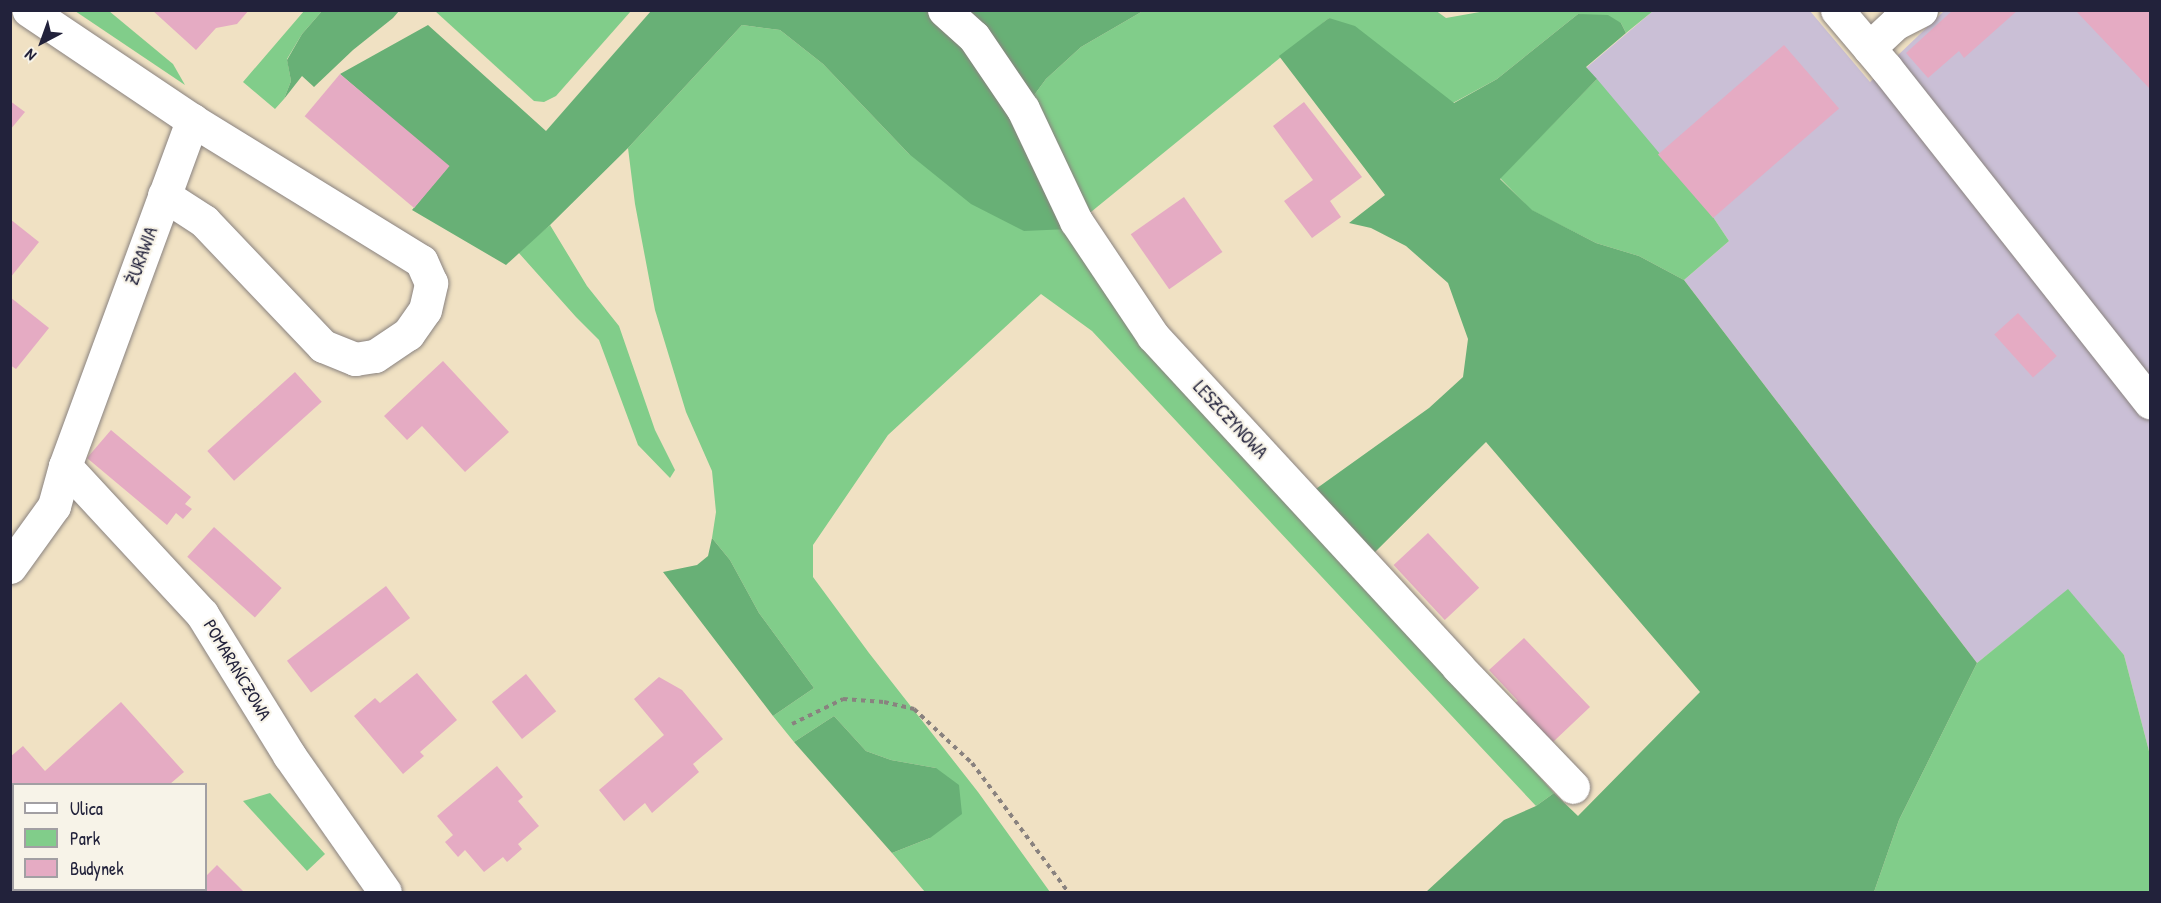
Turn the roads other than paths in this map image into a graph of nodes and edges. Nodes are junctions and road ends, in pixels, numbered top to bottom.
1 (28, 10) edge
2 (945, 10) edge
3 (1837, 10) edge
4 (1921, 10) edge
5 (1878, 58) junction
6 (192, 120) junction
7 (165, 195) junction
8 (2151, 402) edge
9 (65, 466) junction
10 (10, 567) edge
11 (1574, 787) dead end
12 (385, 892) edge

1 - 6 street
2 - 11 street, LESZCZYNOWA
3 - 5 street
4 - 5 street
5 - 8 street
6 - 7 street, ŻURAWIA
6 - 7 street
7 - 9 street, ŻURAWIA
9 - 10 street, ŻURAWIA
9 - 12 street, POMARAŃCZOWA

